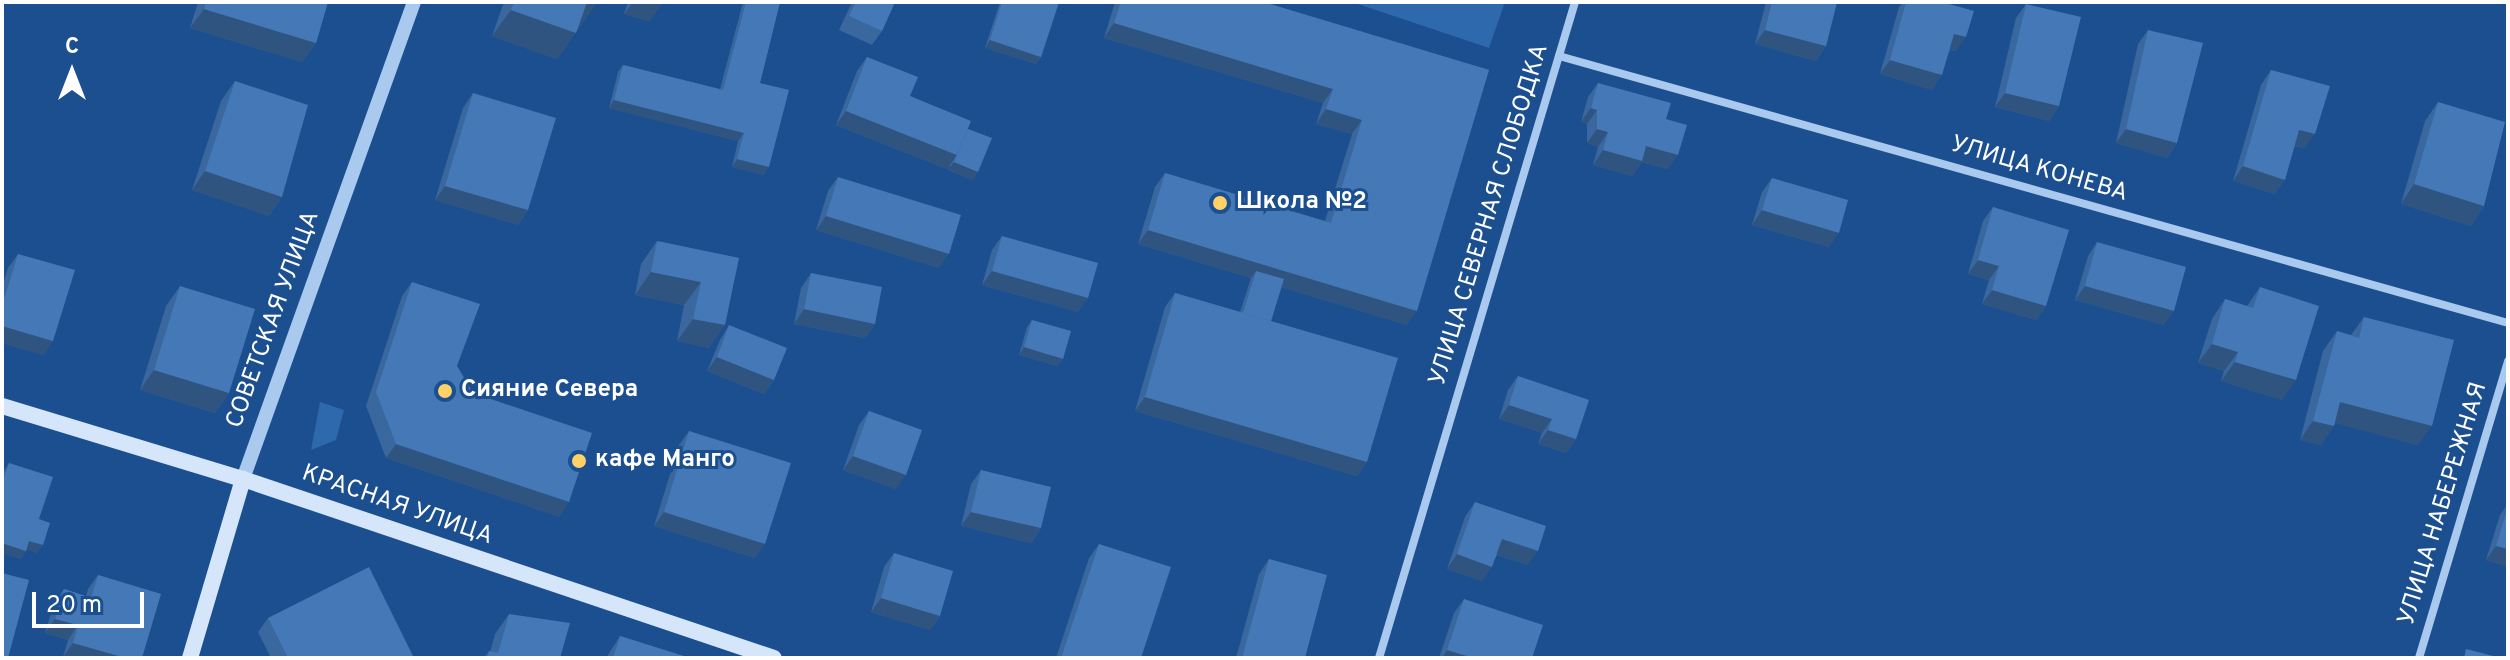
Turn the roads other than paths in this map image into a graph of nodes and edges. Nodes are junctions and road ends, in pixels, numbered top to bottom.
1 (414, 2) edge
2 (1575, 2) edge
3 (1559, 56) junction
4 (2508, 323) edge
5 (2508, 361) edge
6 (2, 406) edge
7 (243, 479) junction
8 (190, 658) edge
9 (774, 658) edge
10 (1379, 658) edge
11 (2419, 658) edge

1 - 7 street, СОВЕТСКАЯ УЛИЦА
2 - 3 street, УЛИЦА СЕВЕРНАЯ СЛОБОДКА
3 - 4 street, УЛИЦА КОНЕВА
3 - 10 street, УЛИЦА СЕВЕРНАЯ СЛОБОДКА
5 - 11 street, УЛИЦА НАБЕРЕЖНАЯ
6 - 7 main road, КРАСНАЯ УЛИЦА
7 - 8 main road, СОВЕТСКАЯ УЛИЦА
7 - 9 main road, КРАСНАЯ УЛИЦА

